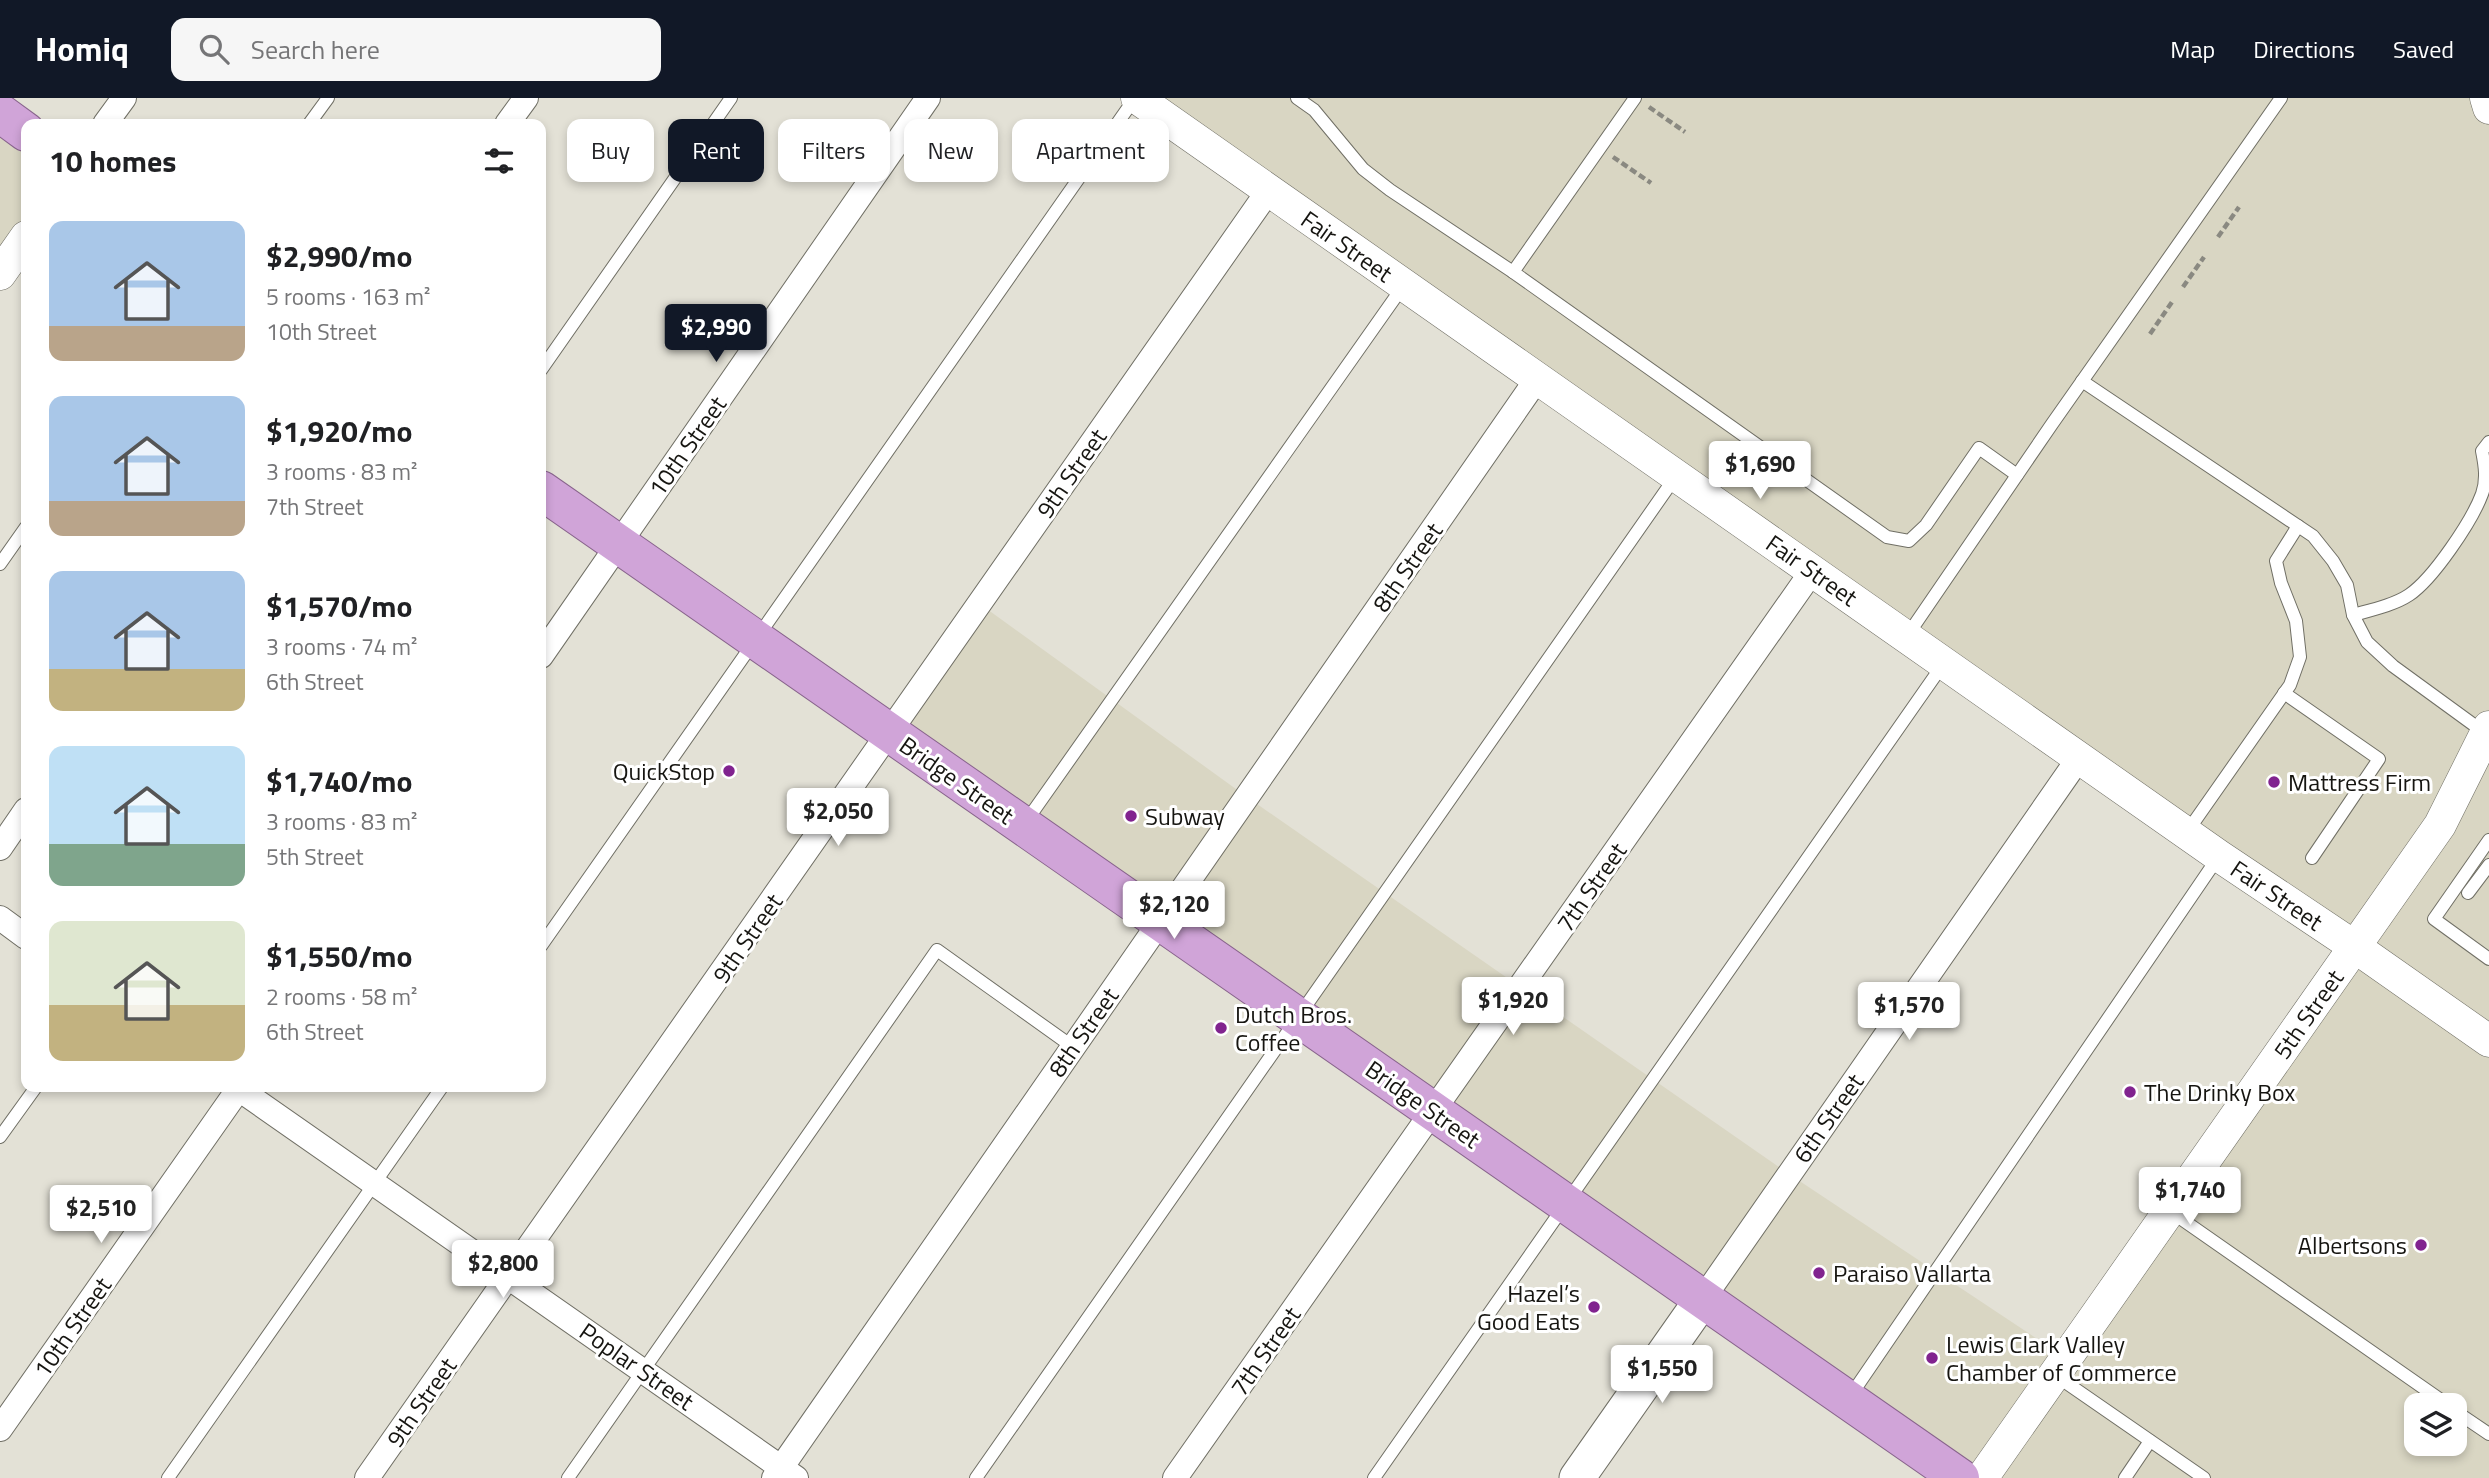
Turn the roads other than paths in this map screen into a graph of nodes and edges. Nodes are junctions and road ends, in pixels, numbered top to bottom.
1 (124, 98) edge
2 (328, 98) edge
3 (526, 98) edge
4 (731, 98) edge
5 (928, 98) edge
6 (1136, 98) edge
7 (1297, 98) edge
8 (1635, 98) edge
9 (2281, 98) edge
10 (2486, 98) edge
11 (2489, 107) edge
12 (0, 113) edge
13 (109, 119) edge
14 (313, 119) edge
15 (511, 119) edge
16 (21, 128) edge
17 (1269, 190) junction
18 (21, 244) edge
19 (1513, 272) junction
20 (0, 274) edge
21 (1404, 285) junction
22 (546, 363) edge
23 (1537, 379) junction
24 (2082, 381) junction
25 (2489, 442) edge
26 (2017, 474) junction
27 (1676, 475) junction
28 (546, 493) edge
29 (2298, 526) junction
30 (21, 534) edge
31 (619, 544) junction
32 (0, 564) edge
33 (1814, 570) junction
34 (2353, 615) junction
35 (1907, 637) junction
36 (756, 639) junction
37 (546, 649) edge
38 (1944, 662) junction
39 (2284, 693) junction
40 (2487, 730) edge
41 (890, 733) junction
42 (2079, 758) junction
43 (2489, 772) edge
44 (21, 817) edge
45 (2440, 825) junction
46 (1023, 826) junction
47 (2186, 833) junction
48 (2489, 840) edge
49 (0, 848) edge
50 (2219, 856) junction
51 (2312, 858) dead end
52 (2489, 865) edge
53 (2468, 893) dead end
54 (0, 918) edge
55 (1160, 922) junction
56 (21, 933) edge
57 (546, 939) edge
58 (2356, 947) junction
59 (2489, 959) edge
60 (1298, 1017) junction
61 (2489, 1041) edge
62 (1073, 1047) junction
63 (32, 1092) edge
64 (235, 1092) edge
65 (245, 1092) edge
66 (439, 1092) edge
67 (1434, 1111) junction
68 (0, 1137) edge
69 (375, 1183) junction
70 (1566, 1204) junction
71 (2170, 1211) junction
72 (509, 1276) junction
73 (1702, 1300) junction
74 (643, 1371) junction
75 (2054, 1375) junction
76 (2431, 1393) edge
77 (1847, 1401) junction
78 (2467, 1418) edge
79 (0, 1429) edge
80 (2489, 1434) edge
81 (2150, 1441) junction
82 (783, 1475) edge
83 (168, 1478) edge
84 (368, 1478) edge
85 (568, 1478) edge
86 (976, 1478) edge
87 (1175, 1478) edge
88 (1374, 1478) edge
89 (1577, 1478) edge
90 (1960, 1478) edge
91 (1982, 1478) edge
92 (2125, 1478) edge
93 (2204, 1478) edge

1 - 13 street
2 - 14 lane
3 - 15 street
4 - 22 lane
5 - 31 street, 10th Street
6 - 17 street, Fair Street
6 - 36 lane
7 - 19 lane
8 - 19 lane
9 - 24 lane
10 - 11 street
12 - 16 highway
17 - 21 street, Fair Street
17 - 41 street, 9th Street
18 - 20 street
19 - 26 lane
21 - 23 street, Fair Street
21 - 46 lane
23 - 27 street, Fair Street
23 - 55 street, 8th Street
24 - 26 lane
24 - 29 lane
25 - 34 lane
26 - 35 lane
27 - 33 street, Fair Street
27 - 60 lane
28 - 31 highway, Bridge Street
29 - 34 lane
29 - 39 lane
30 - 32 lane
31 - 36 highway, Bridge Street
31 - 37 street, 10th Street
33 - 35 street, Fair Street
33 - 67 street, 7th Street
34 - 40 lane
35 - 38 street, Fair Street
36 - 41 highway, Bridge Street
36 - 57 lane
38 - 42 street, Fair Street
38 - 70 lane
39 - 47 lane
39 - 51 lane
40 - 45 street, 5th Street
41 - 46 highway, Bridge Street
41 - 72 street, 9th Street
42 - 47 street, Fair Street
42 - 73 street, 6th Street
43 - 45 street, 5th Street
44 - 49 street
45 - 58 street, 5th Street
46 - 55 highway, Bridge Street
47 - 50 street, Fair Street
48 - 59 lane
50 - 58 street, Fair Street
50 - 77 lane
52 - 53 lane
54 - 56 street
55 - 60 highway, Bridge Street
55 - 62 street, 8th Street
58 - 61 street, Fair Street
58 - 71 street, 5th Street
60 - 67 highway, Bridge Street
60 - 86 lane
62 - 74 lane
62 - 82 street, 8th Street
63 - 68 lane
64 - 79 street, 10th Street
65 - 69 street, Poplar Street
66 - 69 lane
67 - 70 highway, Bridge Street
67 - 87 street, 7th Street
69 - 72 street, Poplar Street
69 - 83 lane
70 - 73 highway, Bridge Street
70 - 88 lane
71 - 75 street, 5th Street
71 - 76 lane
72 - 74 street, Poplar Street
72 - 84 street, 9th Street
73 - 77 highway, Bridge Street
73 - 89 main road, 6th Street
74 - 82 street, Poplar Street
74 - 85 lane
75 - 81 lane
75 - 91 street, 5th Street
77 - 90 highway, Bridge Street
78 - 80 lane
81 - 92 lane
81 - 93 lane

